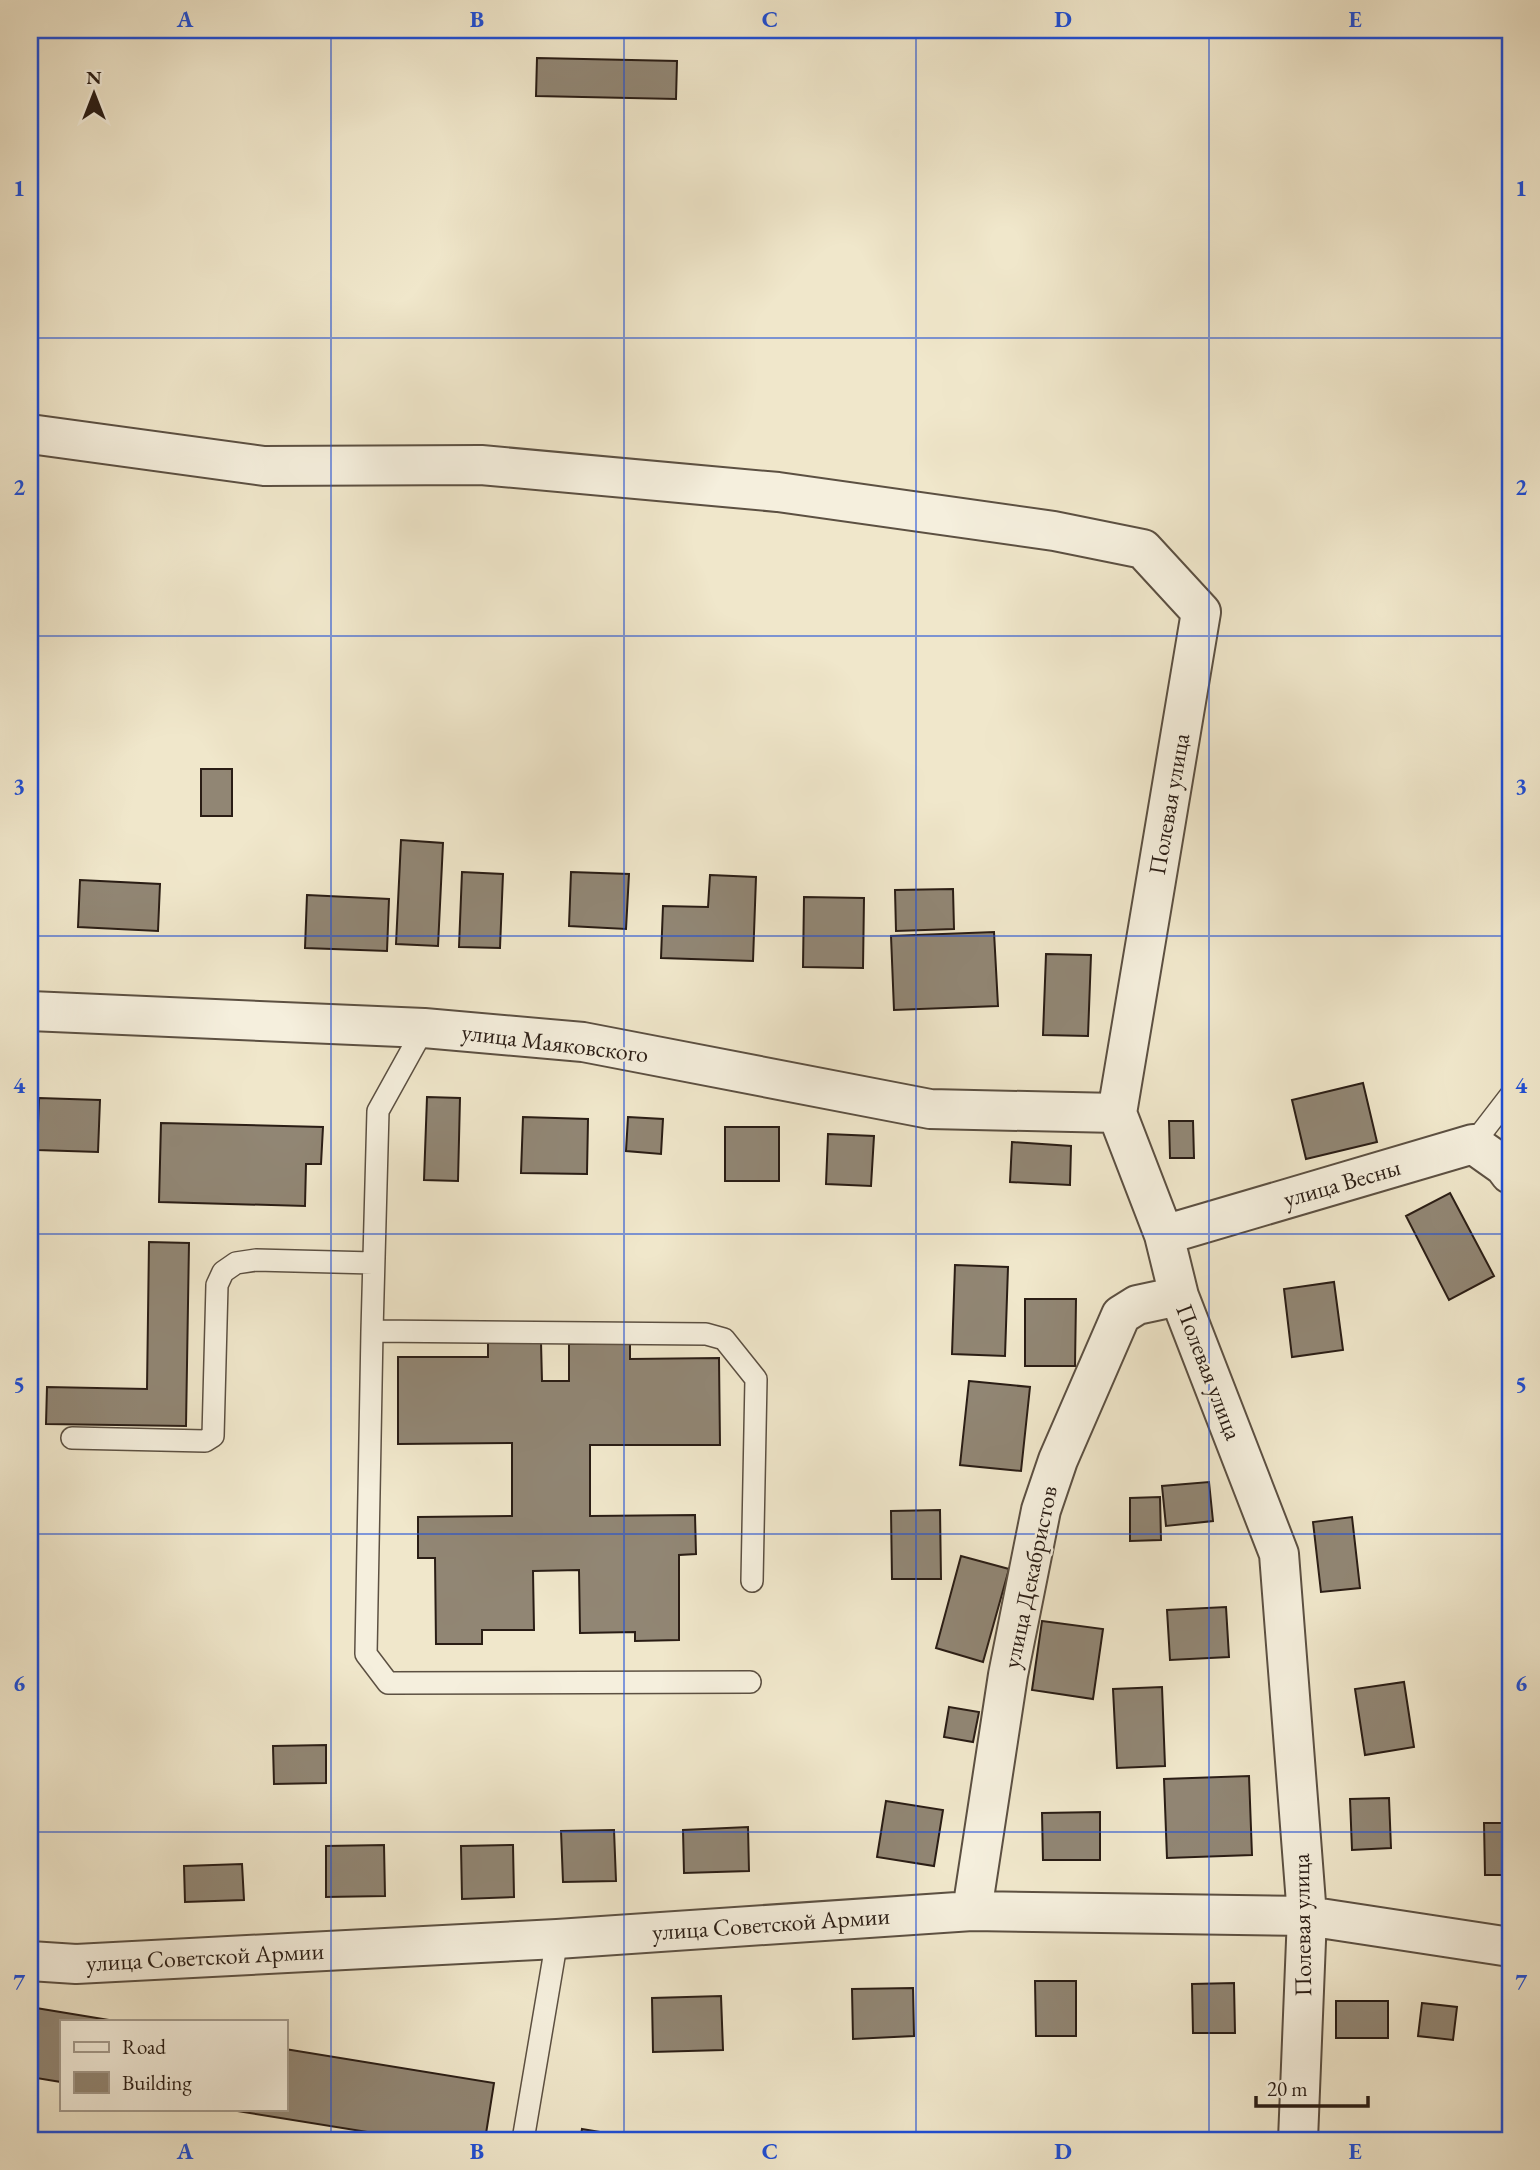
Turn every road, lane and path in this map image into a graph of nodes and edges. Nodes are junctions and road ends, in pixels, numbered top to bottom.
1 (30, 434) edge
2 (30, 1011) edge
3 (424, 1028) junction
4 (1510, 1096) edge
5 (1117, 1113) junction
6 (1474, 1144) junction
7 (1510, 1174) edge
8 (1164, 1235) junction
9 (373, 1263) junction
10 (1179, 1296) junction
11 (372, 1331) junction
12 (72, 1438) dead end
13 (752, 1581) dead end
14 (750, 1682) dead end
15 (972, 1911) junction
16 (1307, 1916) junction
17 (557, 1939) junction
18 (1510, 1947) edge
19 (30, 1961) edge
20 (523, 2140) edge
21 (1298, 2140) edge

1 - 5 street, Полевая улица
2 - 3 street, улица Маяковского
3 - 5 street, улица Маяковского
3 - 9 lane
4 - 6 lane
5 - 8 street, Полевая улица
6 - 7 street
6 - 8 street, улица Весны
8 - 10 street, Полевая улица
9 - 11 lane
9 - 12 lane
10 - 15 street, улица Декабристов
10 - 16 street, Полевая улица
11 - 13 lane
11 - 14 lane
15 - 16 street, улица Советской Армии
15 - 17 street, улица Советской Армии
16 - 18 street, улица Советской Армии
16 - 21 street, Полевая улица
17 - 19 street, улица Советской Армии
17 - 20 lane

